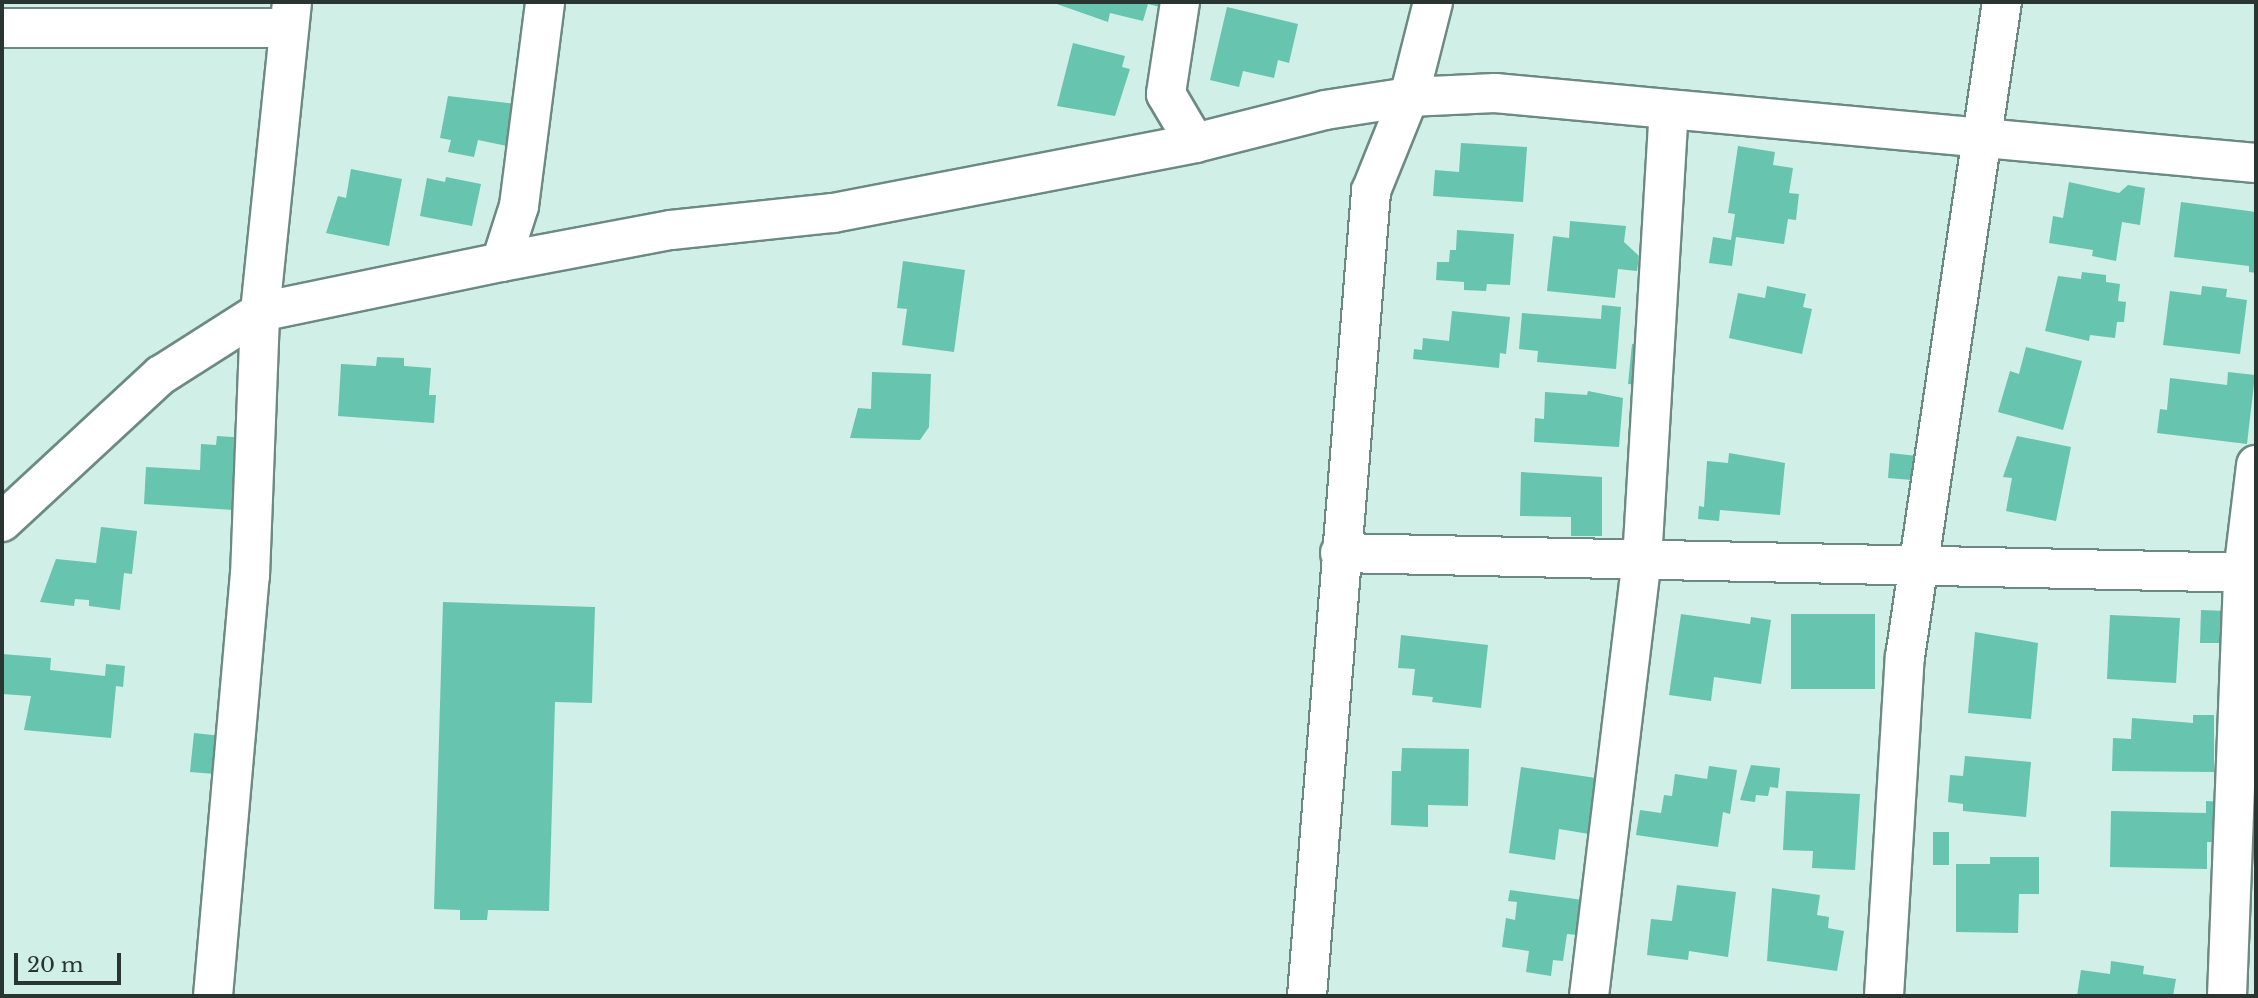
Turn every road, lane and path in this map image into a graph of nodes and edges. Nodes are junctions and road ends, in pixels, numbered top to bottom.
1 (6, 2) edge
2 (545, 2) edge
3 (1181, 2) edge
4 (1433, 2) edge
5 (2002, 2) edge
6 (290, 15) edge
7 (2, 29) edge
8 (1409, 97) junction
9 (1669, 111) junction
10 (1982, 139) junction
11 (1195, 143) junction
12 (2256, 163) edge
13 (501, 262) junction
14 (260, 312) junction
15 (2256, 465) edge
16 (2, 522) edge
17 (1340, 553) junction
18 (1642, 561) junction
19 (1918, 569) junction
20 (2250, 573) edge
21 (213, 996) edge
22 (1307, 996) edge
23 (1589, 996) edge
24 (1884, 996) edge
25 (2227, 996) edge

1 - 7 street
2 - 13 street
3 - 11 street
4 - 8 street
5 - 10 street
6 - 7 street
6 - 14 street
8 - 9 street
8 - 11 street
8 - 17 street
9 - 10 street
9 - 18 street
10 - 12 street
10 - 19 street
11 - 13 street
13 - 14 street
14 - 16 street
14 - 21 street
15 - 20 street
17 - 18 street
17 - 22 street
18 - 19 street
18 - 23 street
19 - 20 street
19 - 24 street
20 - 25 street

